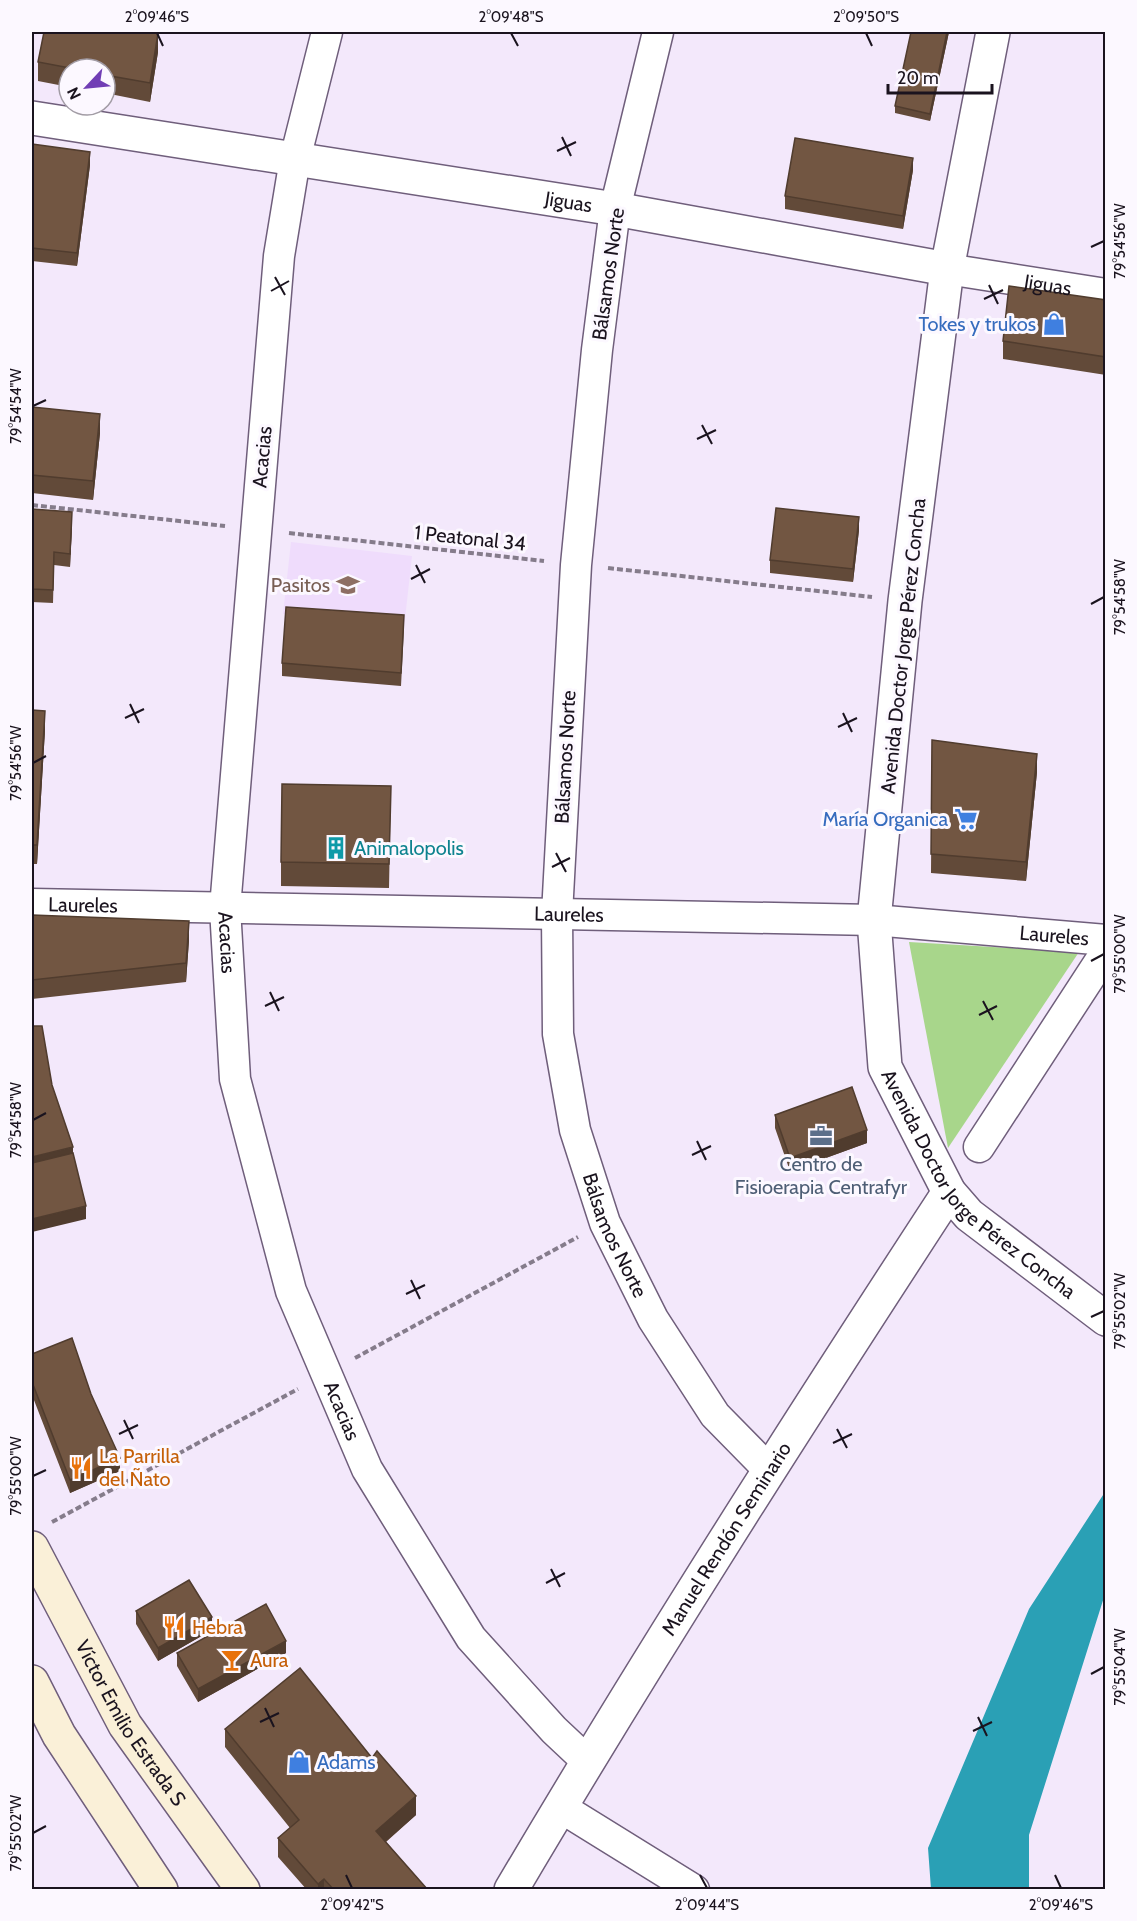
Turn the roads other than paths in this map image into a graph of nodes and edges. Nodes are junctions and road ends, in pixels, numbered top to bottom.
1 (327, 32) edge
2 (658, 32) edge
3 (993, 32) edge
4 (32, 118) edge
5 (295, 159) junction
6 (615, 209) junction
7 (947, 268) junction
8 (1106, 294) edge
9 (32, 904) edge
10 (225, 908) junction
11 (557, 914) junction
12 (874, 921) junction
13 (1106, 940) edge
14 (1106, 952) edge
15 (979, 1147) dead end
16 (949, 1192) junction
17 (1106, 1319) edge
18 (768, 1469) junction
19 (32, 1548) edge
20 (32, 1682) edge
21 (587, 1761) junction
22 (560, 1807) junction
23 (161, 1890) edge
24 (243, 1890) edge
25 (512, 1890) edge
26 (694, 1890) edge

1 - 5 street, Acacias
2 - 6 street, Bálsamos Norte
3 - 7 street, Avenida Doctor Jorge Pérez Concha
4 - 5 street, Jiguas
5 - 6 street, Jiguas
5 - 10 street, Acacias
6 - 7 street, Jiguas
6 - 11 street, Bálsamos Norte
7 - 8 street, Jiguas
7 - 12 street, Avenida Doctor Jorge Pérez Concha
9 - 10 street, Laureles
10 - 11 street, Laureles
10 - 21 street, Acacias
11 - 12 street, Laureles
11 - 18 street, Bálsamos Norte
12 - 13 street, Laureles
12 - 16 street, Avenida Doctor Jorge Pérez Concha
14 - 15 street
16 - 17 street, Avenida Doctor Jorge Pérez Concha
16 - 18 street, Manuel Rendón Seminario
18 - 21 street, Manuel Rendón Seminario
19 - 24 main road, Víctor Emilio Estrada S
20 - 23 main road
21 - 22 street, Manuel Rendón Seminario
22 - 25 street, Manuel Rendón Seminario
22 - 26 street

